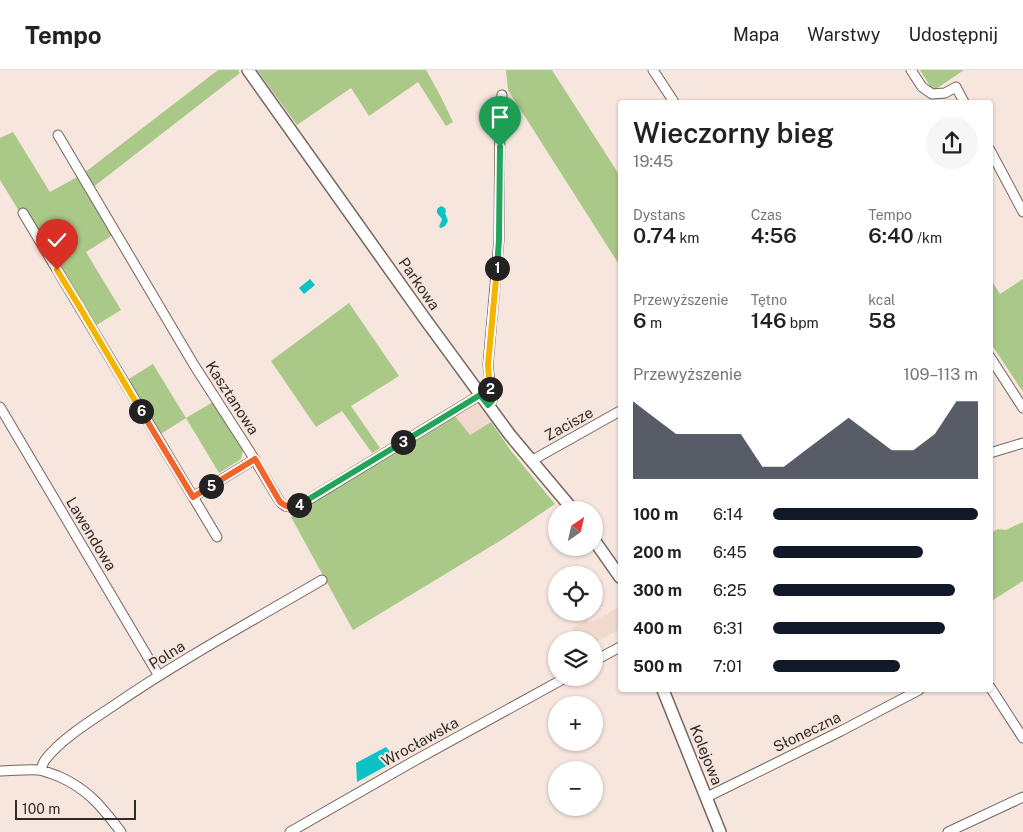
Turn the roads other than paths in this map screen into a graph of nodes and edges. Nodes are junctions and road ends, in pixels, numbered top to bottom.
1 (248, 70) edge
2 (654, 70) edge
3 (910, 70) edge
4 (502, 95) dead end
5 (673, 100) edge
6 (963, 100) edge
7 (58, 135) dead end
8 (993, 156) edge
9 (1023, 212) edge
10 (23, 213) dead end
11 (993, 361) edge
12 (480, 395) junction
13 (488, 405) junction
14 (0, 407) edge
15 (1023, 408) edge
16 (618, 413) edge
17 (1023, 442) edge
18 (993, 452) edge
19 (255, 459) junction
20 (530, 461) junction
21 (193, 497) junction
22 (565, 501) edge
23 (217, 537) dead end
24 (603, 553) edge
25 (618, 574) edge
26 (322, 580) dead end
27 (618, 648) edge
28 (603, 656) edge
29 (159, 676) junction
30 (550, 686) edge
31 (993, 691) edge
32 (664, 692) edge
33 (915, 692) edge
34 (1022, 734) edge
35 (41, 770) junction
36 (0, 772) edge
37 (707, 797) junction
38 (1023, 797) edge
39 (121, 832) edge
40 (290, 832) edge
41 (720, 832) edge
42 (948, 832) edge

1 - 12 street, Parkowa
2 - 5 street
3 - 6 street
4 - 13 street
7 - 19 street, Kasztanowa
8 - 9 street
10 - 21 street
11 - 15 street
12 - 13 street, Parkowa
12 - 19 street, Kasztanowa
13 - 20 street, Parkowa
14 - 29 street, Lawendowa
16 - 20 street, Zacisze
17 - 18 street
19 - 21 street
20 - 22 street, Parkowa
21 - 23 street
24 - 25 street
26 - 29 street, Polna
27 - 28 street
29 - 35 street, Polna
30 - 40 street, Wrocławska
31 - 34 street
32 - 37 street, Kolejowa
33 - 37 street, Słoneczna
35 - 36 street
35 - 39 street
37 - 41 street, Kolejowa
38 - 42 street

